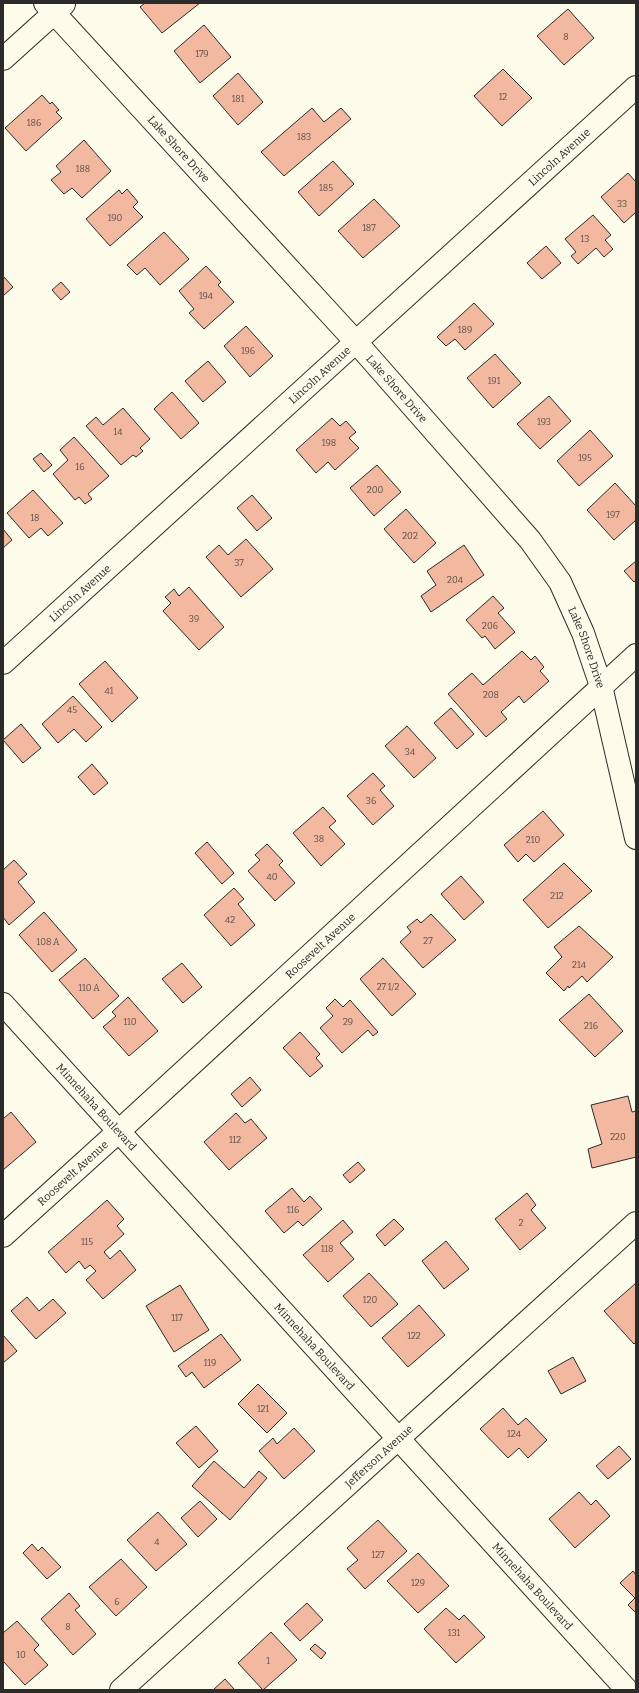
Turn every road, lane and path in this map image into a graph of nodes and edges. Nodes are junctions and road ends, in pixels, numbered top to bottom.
1 (54, 6) edge
2 (3, 59) edge
3 (636, 87) edge
4 (356, 342) junction
5 (636, 655) edge
6 (3, 663) edge
7 (601, 686) junction
8 (636, 838) edge
9 (3, 1004) edge
10 (119, 1131) junction
11 (636, 1223) edge
12 (3, 1236) edge
13 (398, 1439) junction
14 (121, 1690) edge
15 (626, 1690) edge

1 - 2 street
1 - 4 street, Lake Shore Drive
3 - 4 street, Lincoln Avenue
4 - 6 street, Lincoln Avenue
4 - 7 street, Lake Shore Drive
5 - 7 street, Roosevelt Avenue
7 - 8 street, Lake Shore Drive
7 - 10 street, Roosevelt Avenue
9 - 10 street, Minnehaha Boulevard
10 - 12 street, Roosevelt Avenue
10 - 13 street, Minnehaha Boulevard
11 - 13 street, Jefferson Avenue
13 - 14 street, Jefferson Avenue
13 - 15 street, Minnehaha Boulevard

